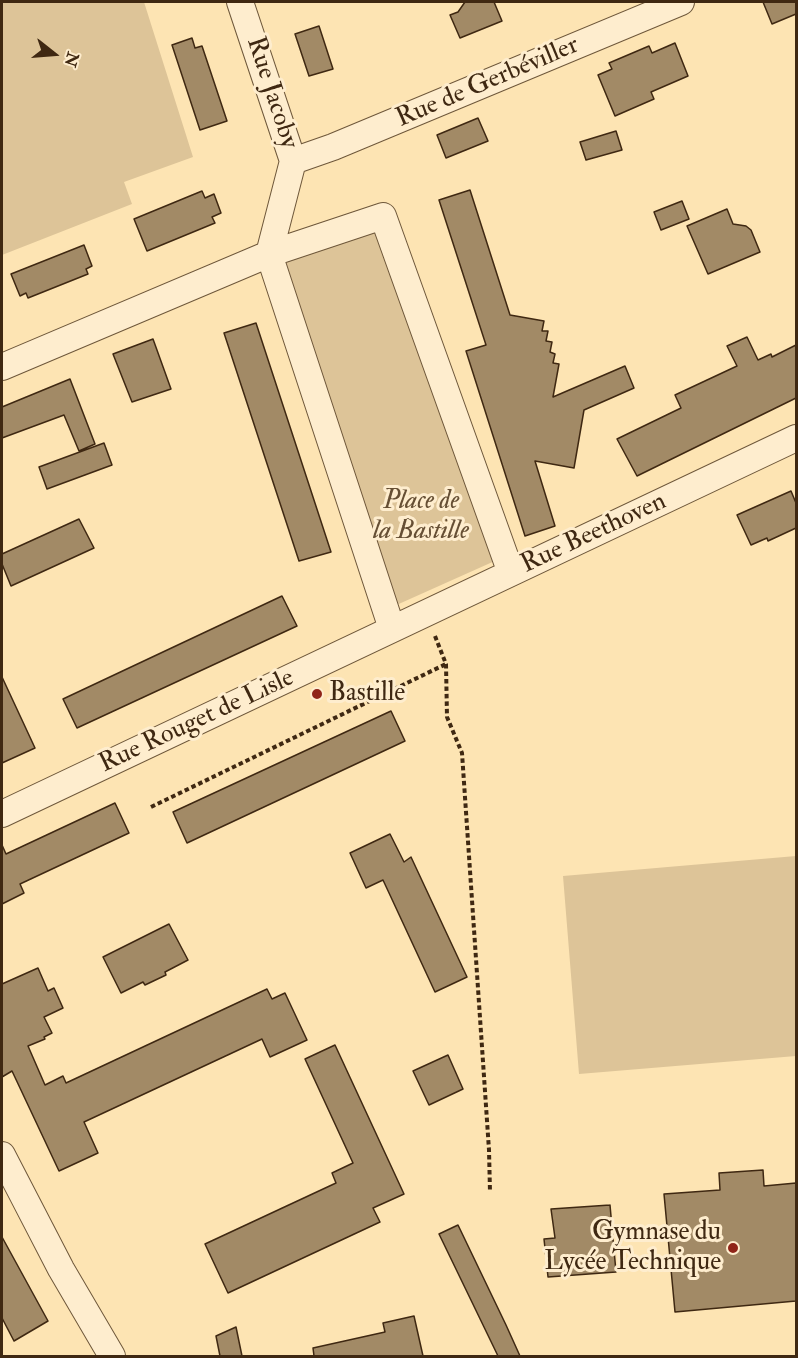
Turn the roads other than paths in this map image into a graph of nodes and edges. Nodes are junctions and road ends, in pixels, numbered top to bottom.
1 (240, 2) edge
2 (681, 2) edge
3 (293, 161) junction
4 (269, 254) junction
5 (2, 367) edge
6 (796, 438) edge
7 (511, 573) junction
8 (392, 629) junction
9 (2, 814) edge
10 (2, 1155) edge
11 (112, 1356) edge

1 - 3 street, Rue Jacoby
2 - 3 street, Rue de Gerbéviller
3 - 4 street, Rue Jacoby
4 - 5 street
4 - 7 street
4 - 8 street
6 - 7 street, Rue Beethoven
7 - 8 street, Rue Beethoven
8 - 9 street, Rue Rouget de Lisle
10 - 11 street

